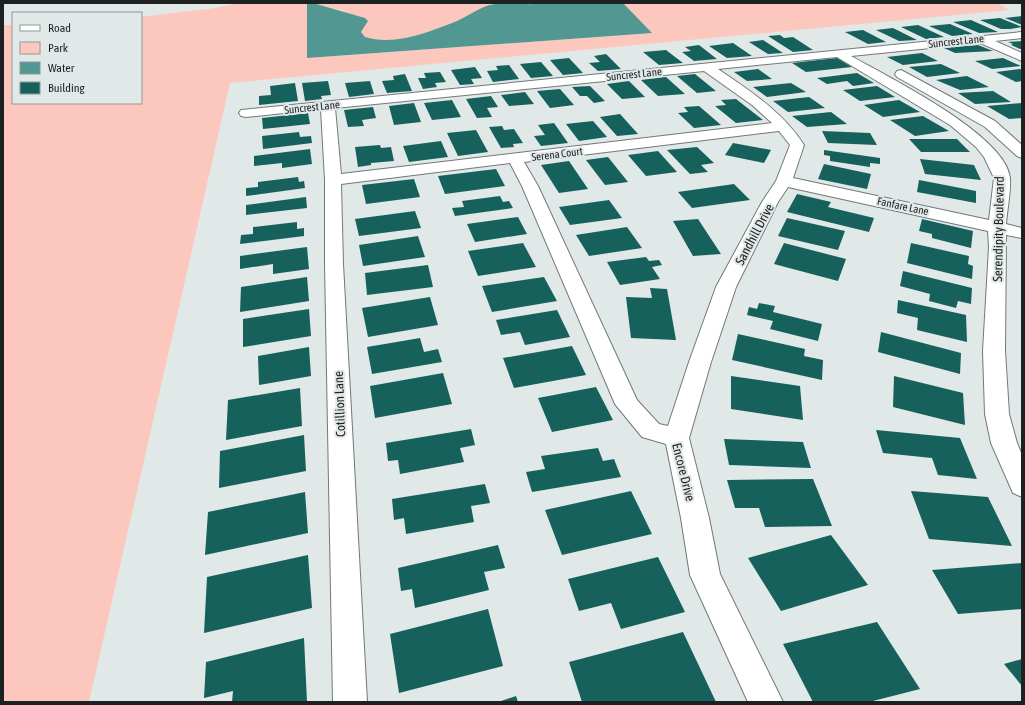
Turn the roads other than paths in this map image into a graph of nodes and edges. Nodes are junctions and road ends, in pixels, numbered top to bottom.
1 (1022, 35) edge
2 (981, 39) junction
3 (860, 51) junction
4 (838, 53) junction
5 (1022, 58) edge
6 (879, 61) dead end
7 (707, 67) junction
8 (891, 69) dead end
9 (328, 106) junction
10 (246, 114) dead end
11 (782, 126) junction
12 (1022, 153) edge
13 (515, 159) junction
14 (333, 180) junction
15 (784, 181) junction
16 (997, 227) junction
17 (1022, 233) edge
18 (677, 438) junction
19 (1022, 486) edge
20 (350, 702) edge
21 (766, 702) edge

1 - 2 street, Suncrest Lane
2 - 3 street, Suncrest Lane
2 - 5 street
3 - 4 street, Suncrest Lane
3 - 6 street
4 - 7 street, Suncrest Lane
4 - 16 street, Serendipity Boulevard
7 - 9 street, Suncrest Lane
7 - 11 street, Sandhill Drive
8 - 12 street
9 - 10 street, Suncrest Lane
9 - 14 street, Cotillion Lane
11 - 13 street, Serena Court
11 - 15 street, Sandhill Drive
13 - 14 street, Serena Court
13 - 18 street, Encore Drive
14 - 20 street, Cotillion Lane
15 - 16 street, Fanfare Lane
15 - 18 street, Sandhill Drive
16 - 17 street, Fanfare Lane
16 - 19 street, Serendipity Boulevard
18 - 21 street, Encore Drive

